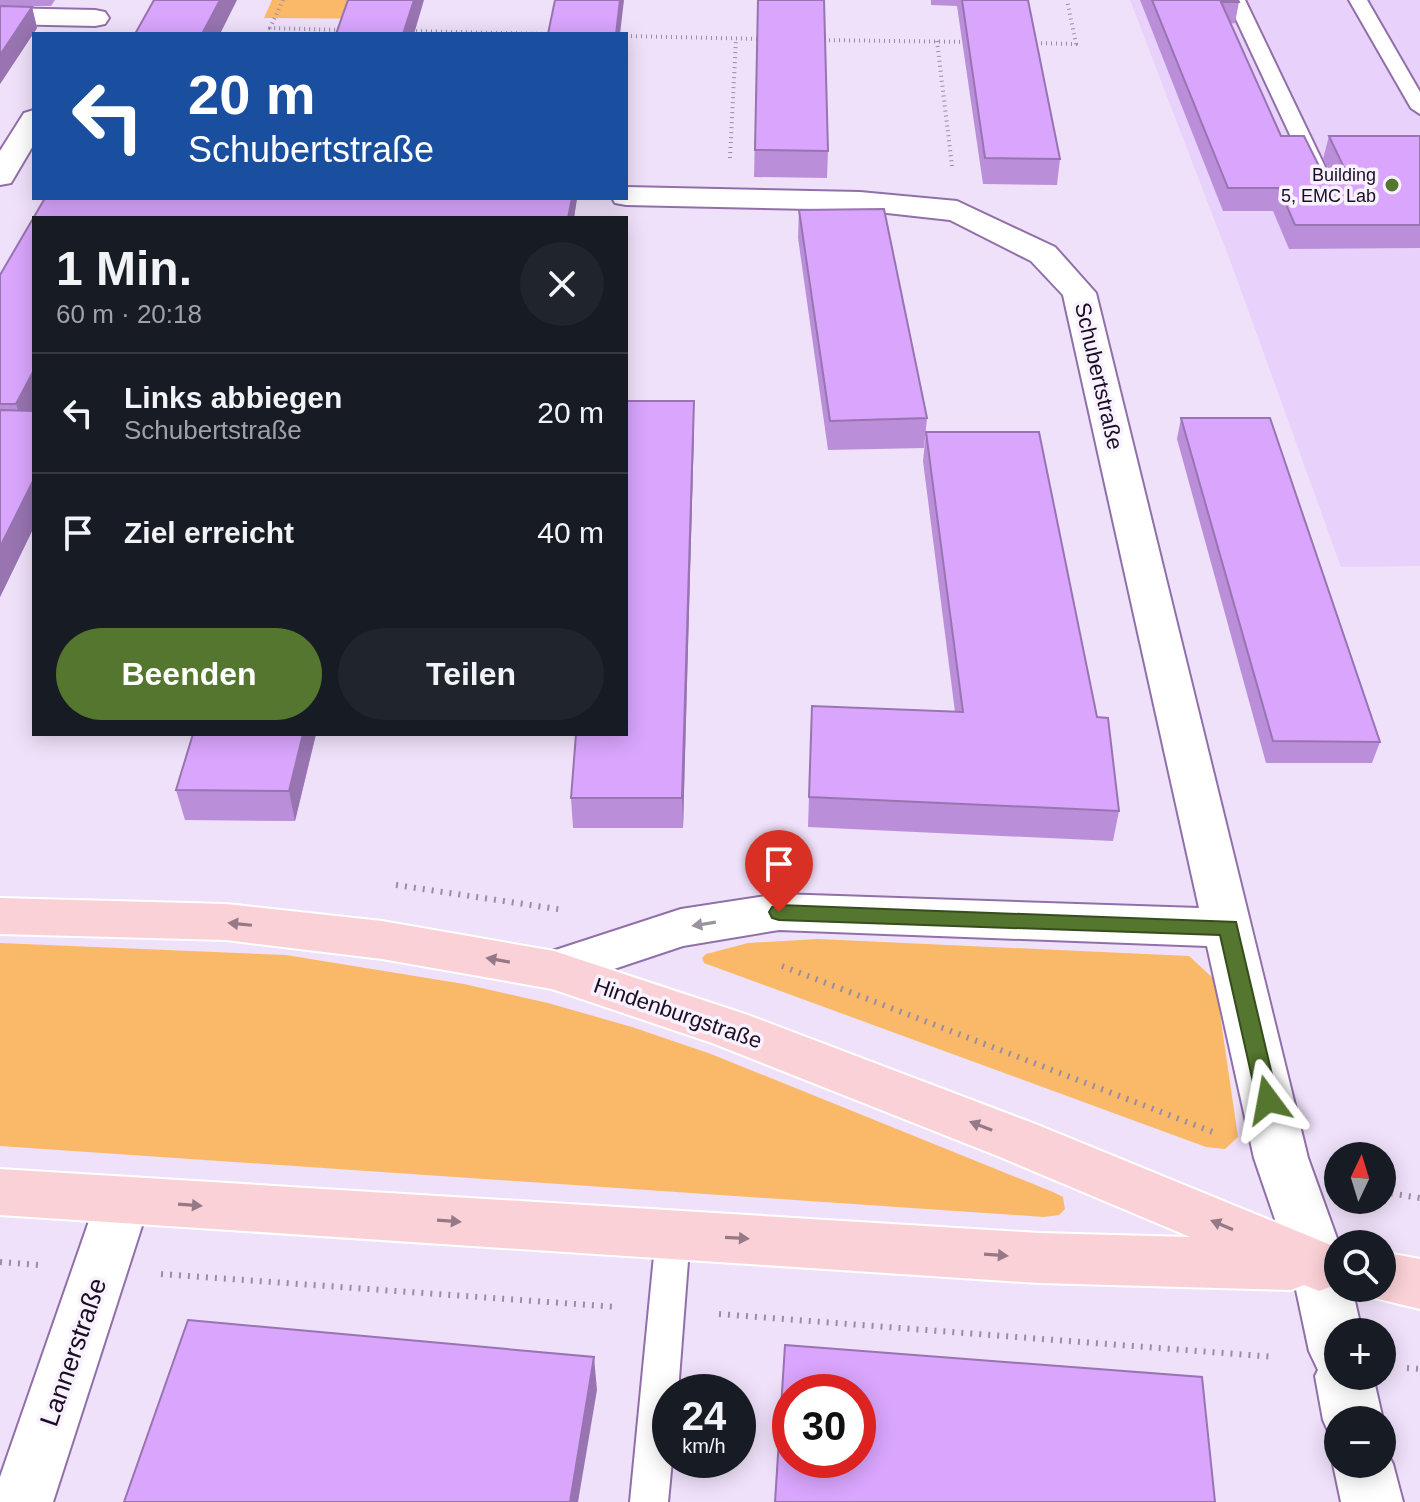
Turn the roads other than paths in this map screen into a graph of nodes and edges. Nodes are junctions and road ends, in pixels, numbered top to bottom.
1 (1236, 0) edge
2 (1358, 0) edge
3 (0, 16) edge
4 (95, 17) edge
5 (1420, 108) edge
6 (32, 124) edge
7 (1305, 147) junction
8 (1334, 147) edge
9 (8, 183) edge
10 (1323, 185) edge
11 (628, 196) edge
12 (0, 916) edge
13 (1229, 928) junction
14 (554, 970) junction
15 (0, 1192) edge
16 (123, 1201) junction
17 (673, 1235) junction
18 (1324, 1257) edge
19 (1324, 1266) edge
20 (1324, 1268) edge
21 (1396, 1280) edge
22 (1420, 1284) edge
23 (1366, 1478) edge
24 (22, 1502) edge
25 (649, 1502) edge
26 (1372, 1502) edge

1 - 7 lane
2 - 5 lane
3 - 4 street
6 - 9 street
7 - 8 lane
7 - 10 lane
11 - 13 street, Schubertstraße
14 -> 12 main road, Hindenburgstraße
13 -> 14 street
13 - 18 street, Schubertstraße
19 -> 14 main road, Hindenburgstraße
15 - 16 main road
16 -> 17 main road
16 - 24 street, Lannerstraße
17 -> 20 main road
17 - 25 lane
21 - 22 main road
23 - 26 street

